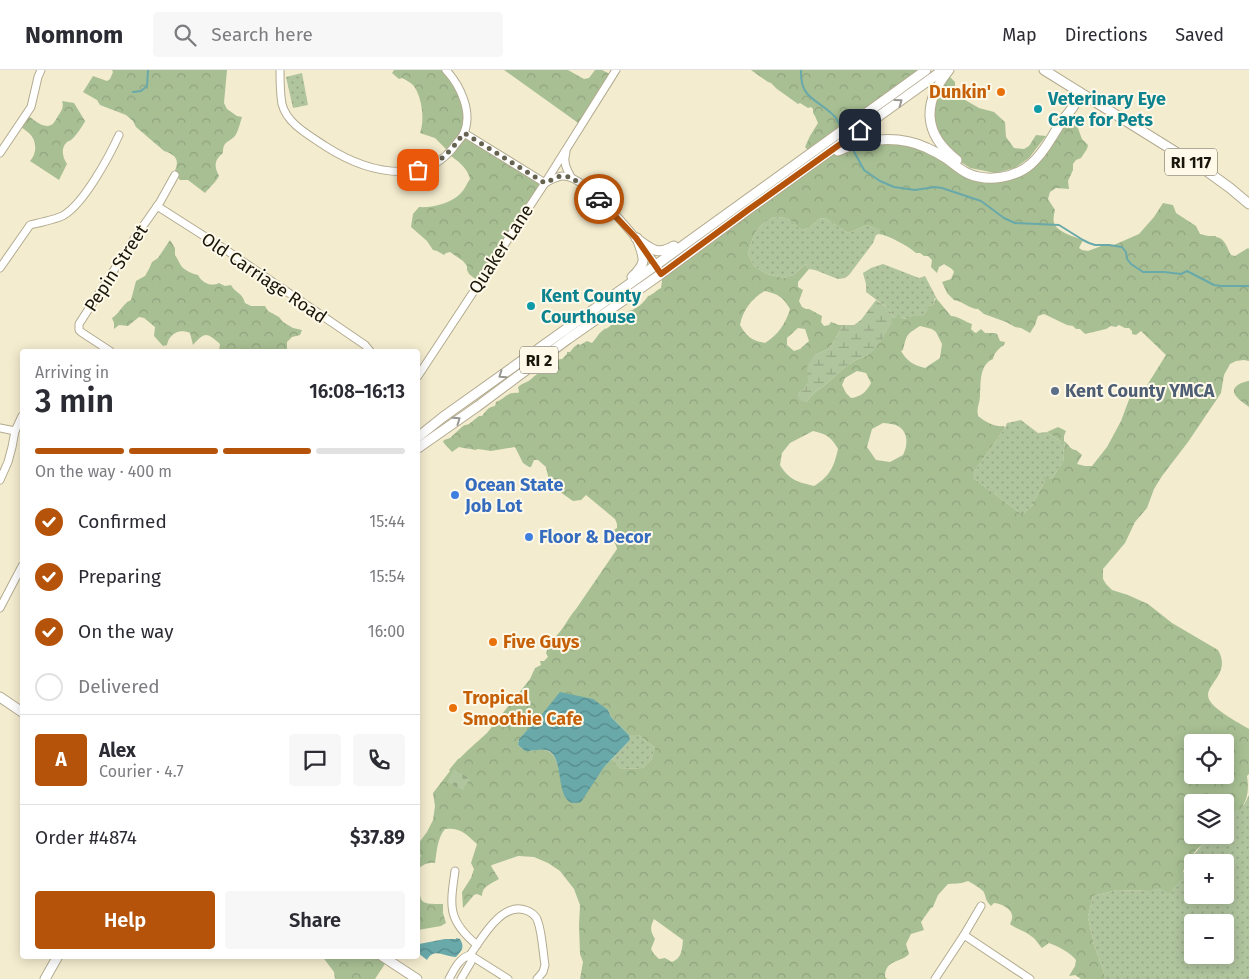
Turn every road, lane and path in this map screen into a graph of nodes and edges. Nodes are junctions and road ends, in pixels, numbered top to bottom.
1 (41, 70) edge
2 (280, 70) edge
3 (446, 70) edge
4 (616, 70) edge
5 (926, 70) edge
6 (943, 70) edge
7 (949, 70) edge
8 (1044, 70) edge
9 (1079, 92) junction
10 (464, 133) junction
11 (119, 135) dead end
12 (568, 145) junction
13 (0, 153) edge
14 (812, 164) junction
15 (175, 175) dead end
16 (571, 177) junction
17 (545, 183) junction
18 (1249, 204) edge
19 (157, 206) junction
20 (722, 218) junction
21 (636, 238) junction
22 (656, 265) junction
23 (0, 268) edge
24 (661, 274) junction
25 (613, 296) junction
26 (107, 349) edge
27 (368, 349) edge
28 (420, 373) edge
29 (20, 420) edge
30 (0, 428) edge
31 (15, 431) junction
32 (420, 435) edge
33 (420, 447) edge
34 (0, 480) edge
35 (20, 570) edge
36 (0, 608) edge
37 (0, 697) edge
38 (20, 711) edge
39 (455, 871) dead end
40 (981, 906) dead end
41 (964, 935) junction
42 (477, 945) junction
43 (470, 955) junction
44 (56, 959) edge
45 (387, 959) edge
46 (45, 979) edge
47 (417, 979) edge
48 (449, 979) edge
49 (461, 979) edge
50 (508, 979) edge
51 (537, 979) edge
52 (935, 979) edge
53 (1030, 979) edge

1 - 13 street
2 - 10 street
3 - 10 street
4 - 12 street, Quaker Lane
5 - 20 main road, RI 2
14 -> 6 main road, RI 2
7 - 9 main road
8 - 9 main road, RI 117
9 - 14 main road
9 - 18 main road, RI 117
10 - 17 street
11 - 23 street
12 - 16 street
12 - 17 street, Quaker Lane
14 - 24 main road, RI 2
15 - 19 street, Pepin Street
16 - 17 street
16 - 21 street
17 - 28 street, Quaker Lane
19 - 26 street, Pepin Street
19 - 27 street, Old Carriage Road
20 - 21 main road
20 - 22 main road, RI 2
21 - 22 street
21 - 25 main road
22 - 24 street
22 - 25 main road, RI 2
33 -> 24 main road, RI 2
25 -> 32 main road, RI 2
29 - 31 street
30 - 31 street
31 - 34 street
35 - 36 street
37 - 38 main road
39 - 42 street
40 - 41 street
41 - 52 street
41 - 53 street
42 - 43 street
42 - 51 street
43 - 48 street
43 - 49 street
43 - 50 street
44 - 46 main road
45 - 47 main road

